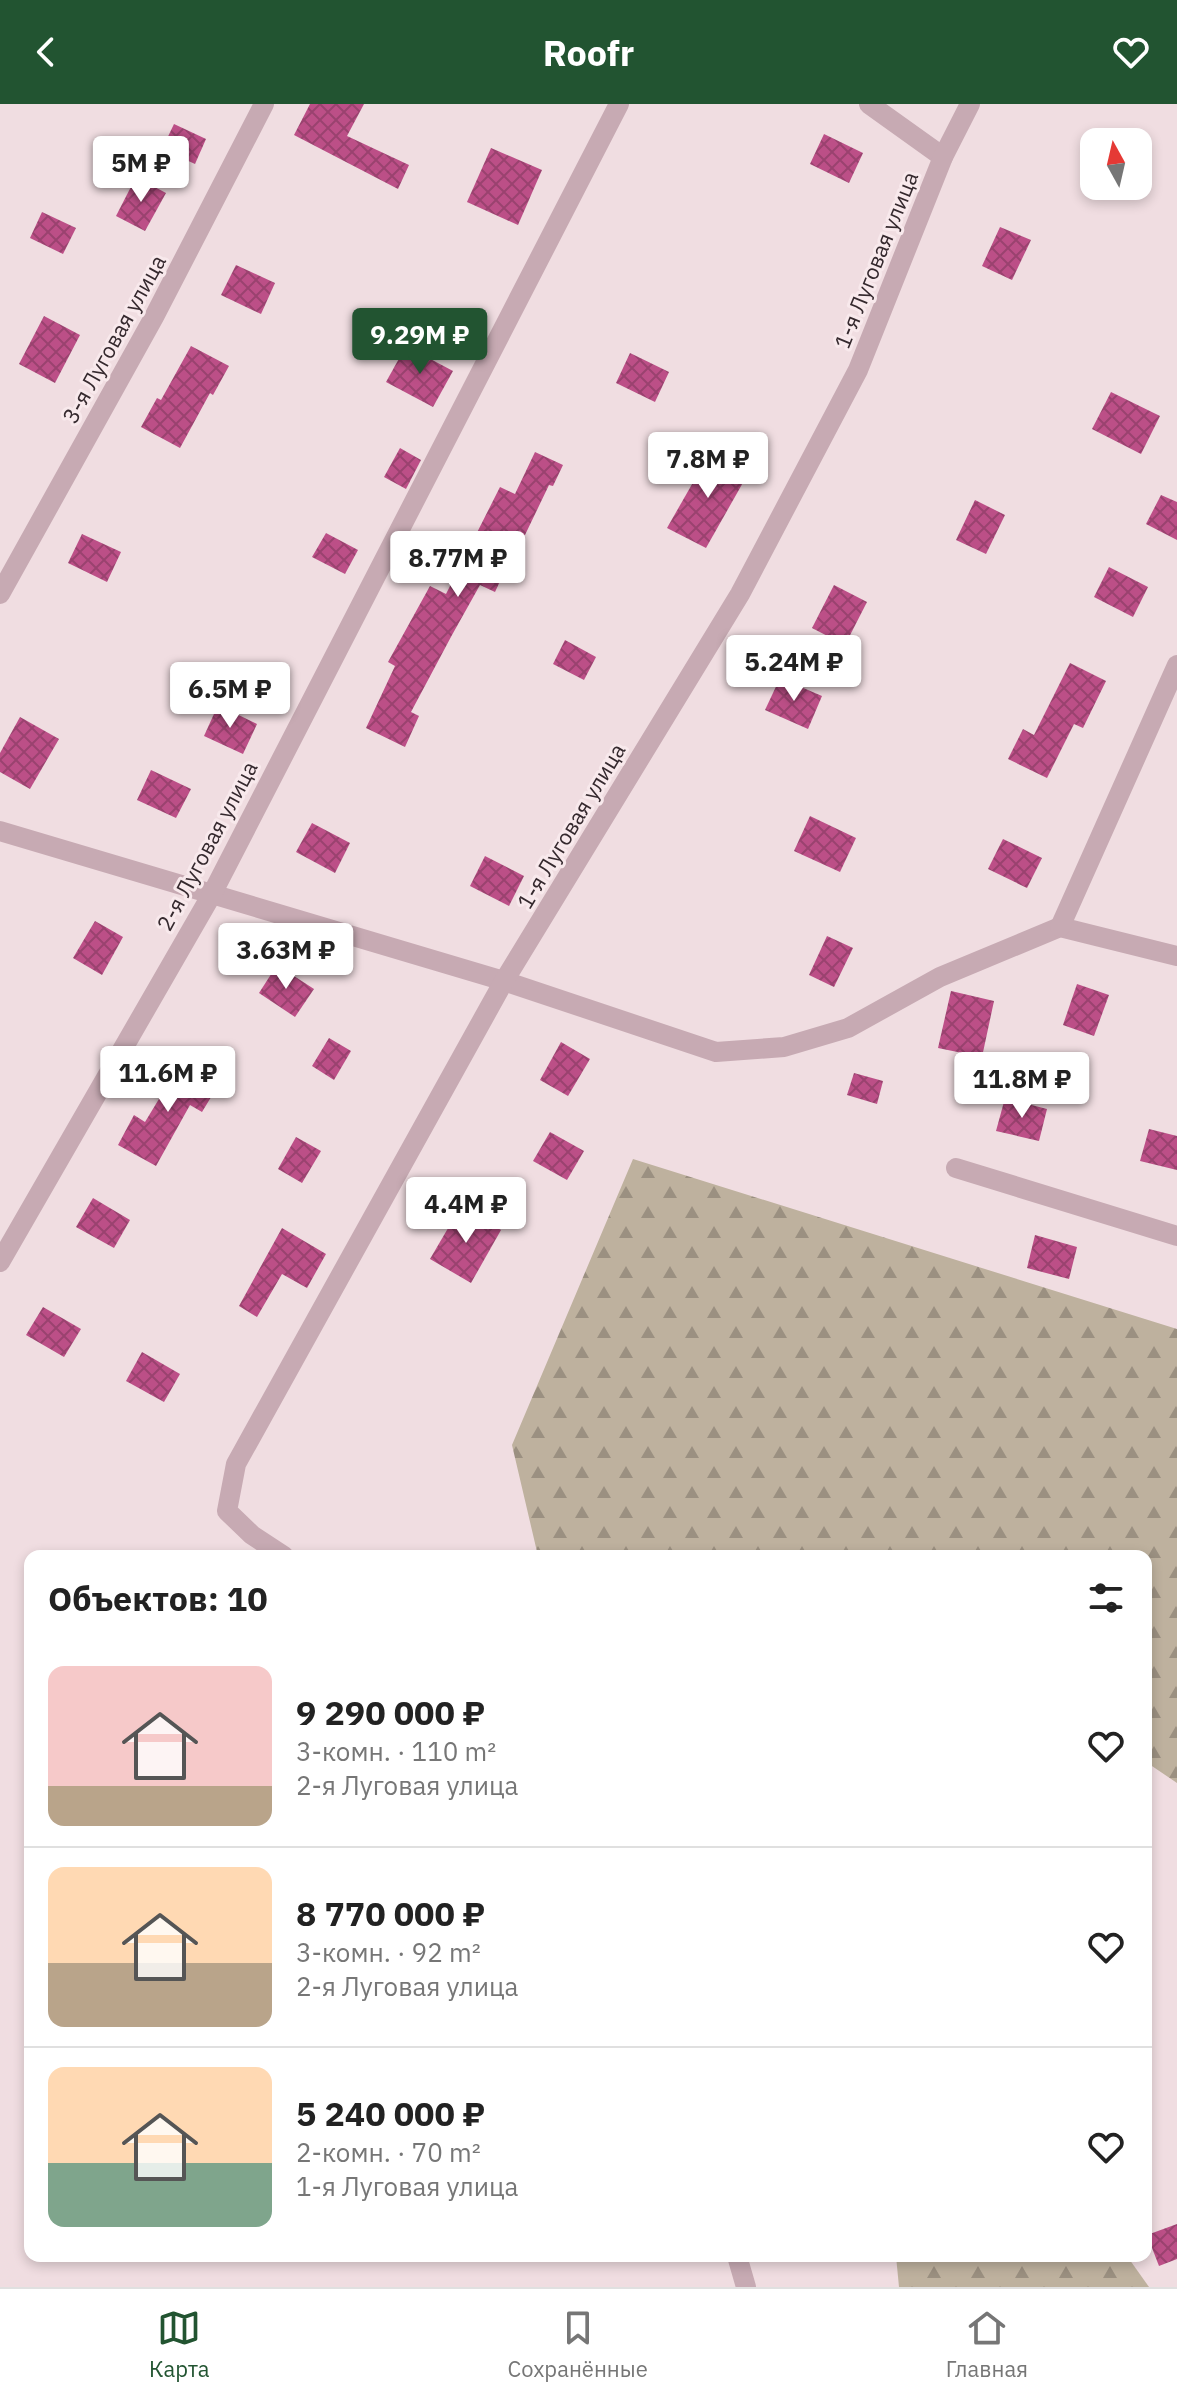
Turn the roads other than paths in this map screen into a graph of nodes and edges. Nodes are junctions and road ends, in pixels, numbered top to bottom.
1 (264, 104) edge
2 (619, 104) edge
3 (869, 104) edge
4 (970, 104) edge
5 (943, 157) junction
6 (0, 594) edge
7 (1177, 665) edge
8 (0, 831) edge
9 (212, 894) junction
10 (1060, 927) junction
11 (1177, 956) edge
12 (504, 981) junction
13 (956, 1168) dead end
14 (1177, 1236) edge
15 (0, 1262) edge
16 (275, 1550) edge
17 (739, 2262) edge
18 (746, 2287) edge

1 - 6 street, 3-я Луговая улица
2 - 9 street, 2-я Луговая улица
3 - 5 street
4 - 5 street, 1-я Луговая улица
5 - 12 street, 1-я Луговая улица
7 - 10 street
8 - 9 street
9 - 12 street
9 - 15 street, 2-я Луговая улица
10 - 11 street
10 - 12 street
12 - 16 street, 1-я Луговая улица
13 - 14 street
17 - 18 street

